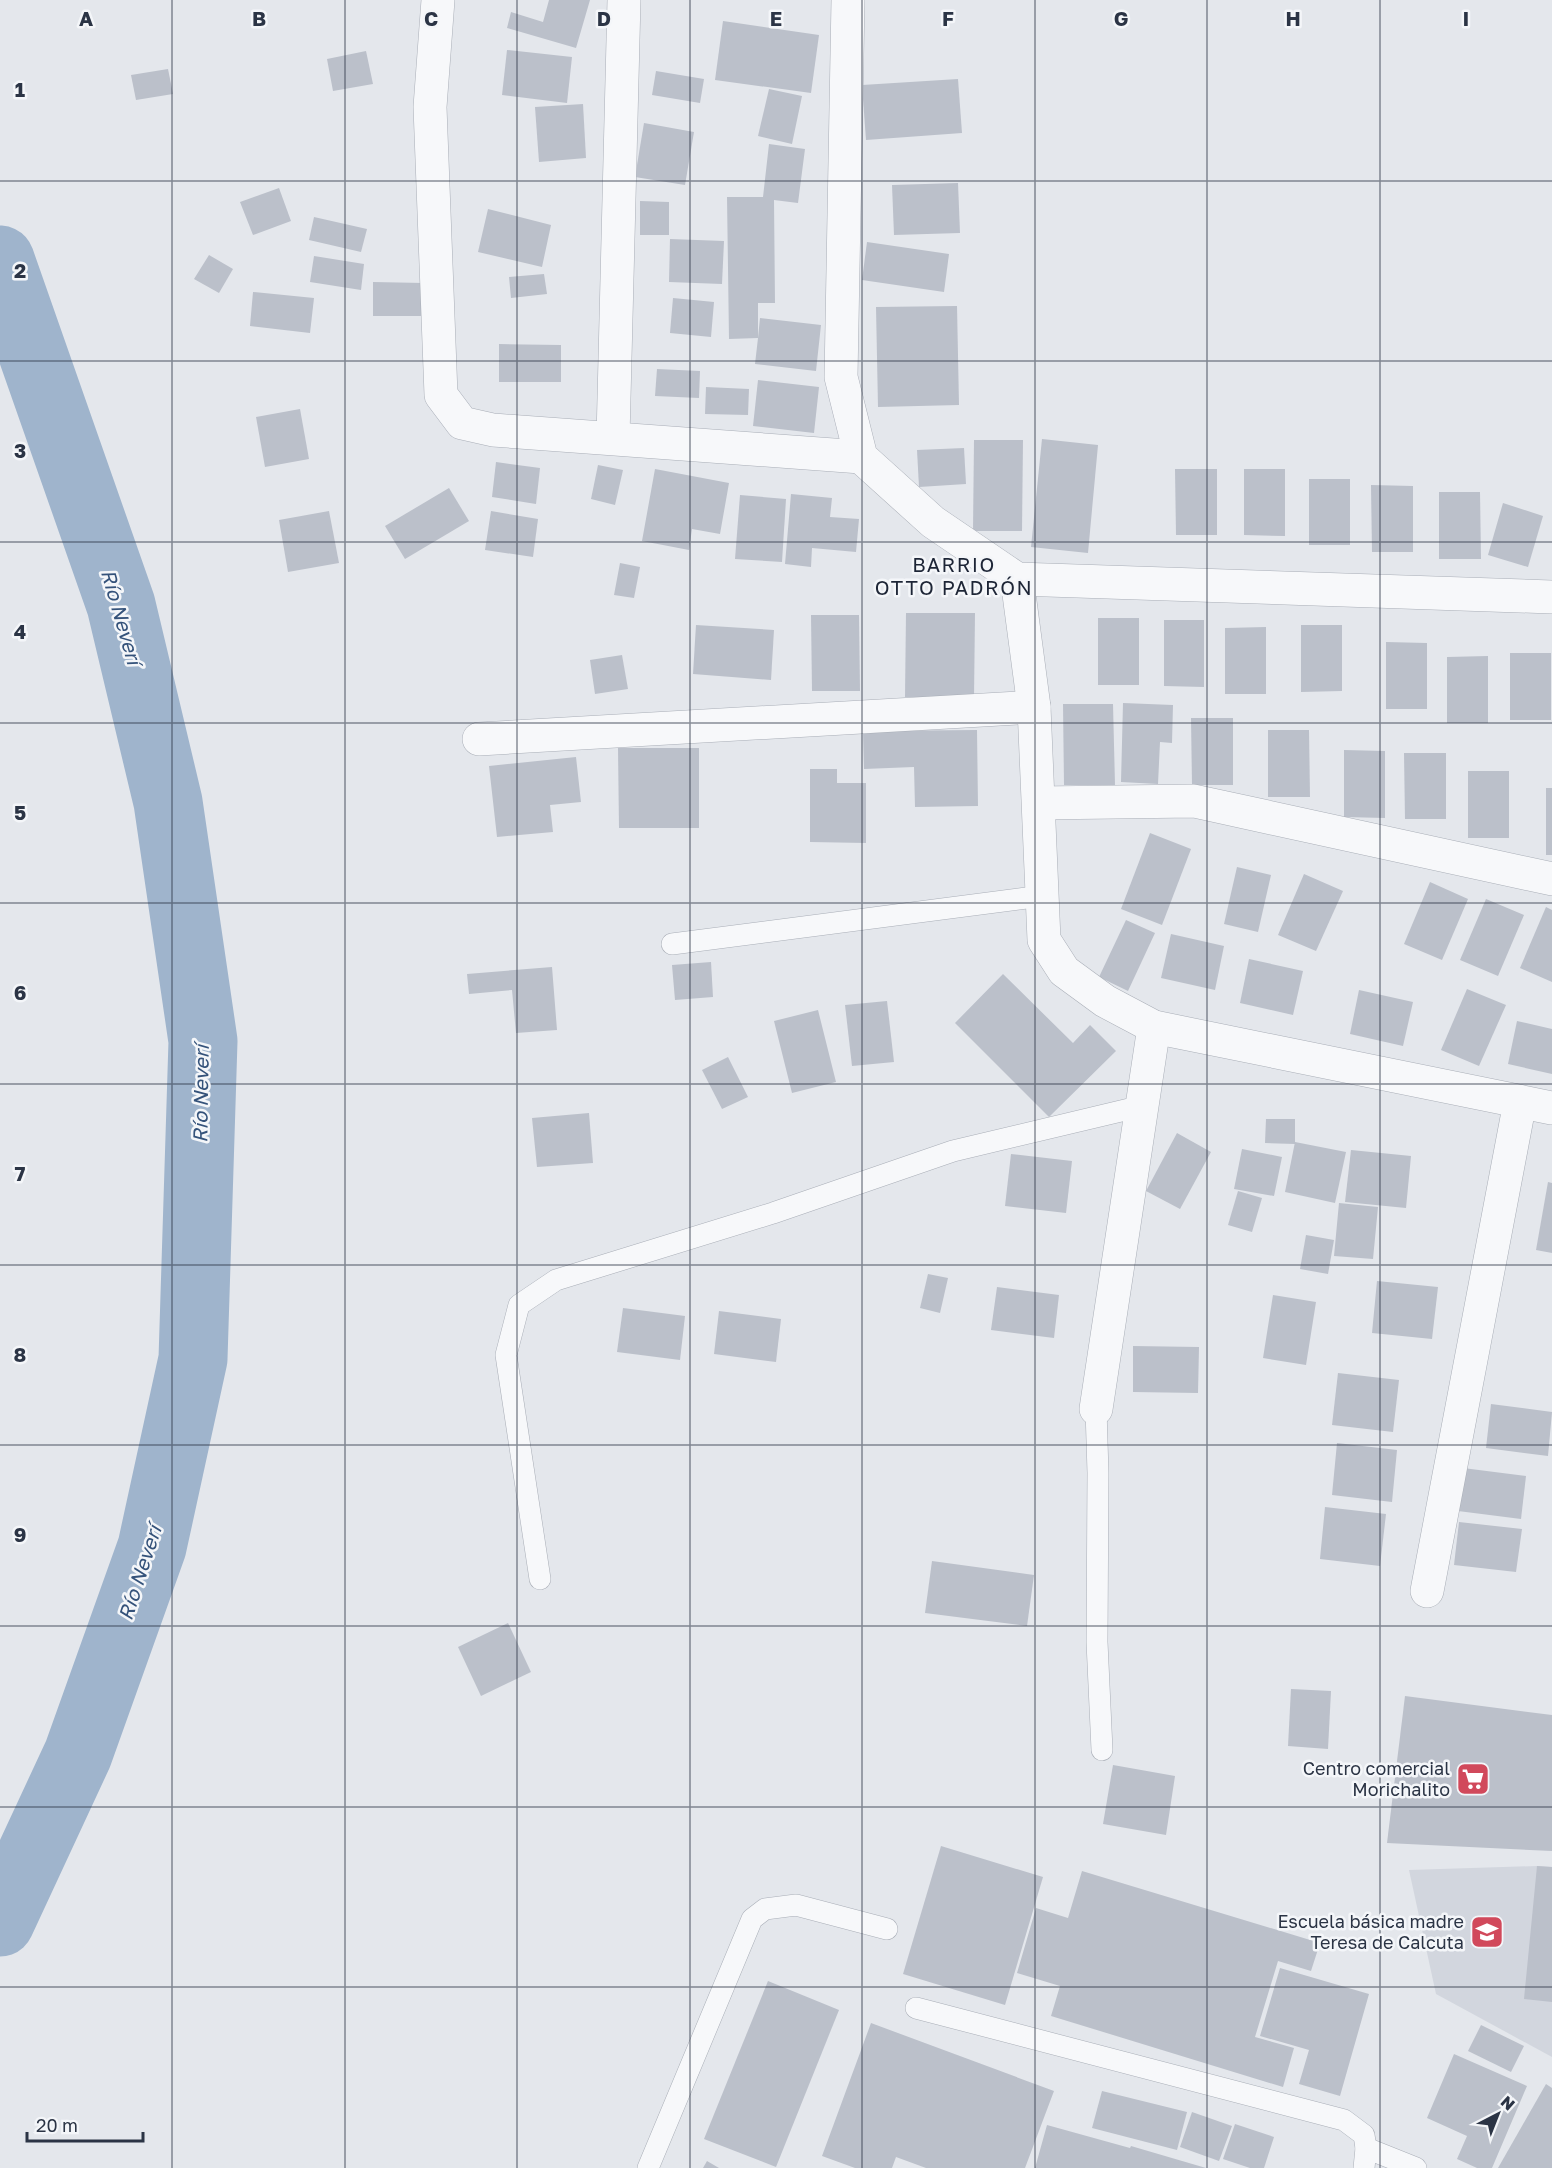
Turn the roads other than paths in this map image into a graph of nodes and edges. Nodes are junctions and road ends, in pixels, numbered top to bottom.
1 (438, 0) edge
2 (624, 0) edge
3 (848, 0) edge
4 (613, 438) junction
5 (861, 457) junction
6 (1017, 579) junction
7 (1552, 597) edge
8 (1034, 707) junction
9 (479, 739) dead end
10 (1039, 803) junction
11 (1552, 879) edge
12 (1042, 896) junction
13 (672, 944) dead end
14 (1154, 1027) junction
15 (1520, 1102) junction
16 (1142, 1106) junction
17 (1552, 1108) edge
18 (1096, 1409) joint
19 (540, 1579) dead end
20 (1427, 1591) dead end
21 (1102, 1750) dead end
22 (887, 1929) dead end
23 (916, 2008) dead end
24 (1365, 2158) edge
25 (648, 2168) edge
26 (1416, 2168) edge

1 - 4 street
2 - 4 street
3 - 5 street
4 - 5 street
5 - 6 street
6 - 7 street
6 - 8 street
8 - 9 street
8 - 10 street
10 - 11 street
10 - 12 street
12 - 13 lane
12 - 14 street
14 - 15 street
14 - 16 street
15 - 17 street
15 - 20 street
16 - 18 street
16 - 19 lane
18 - 21 lane
22 - 25 lane
23 - 24 lane
24 - 26 lane

